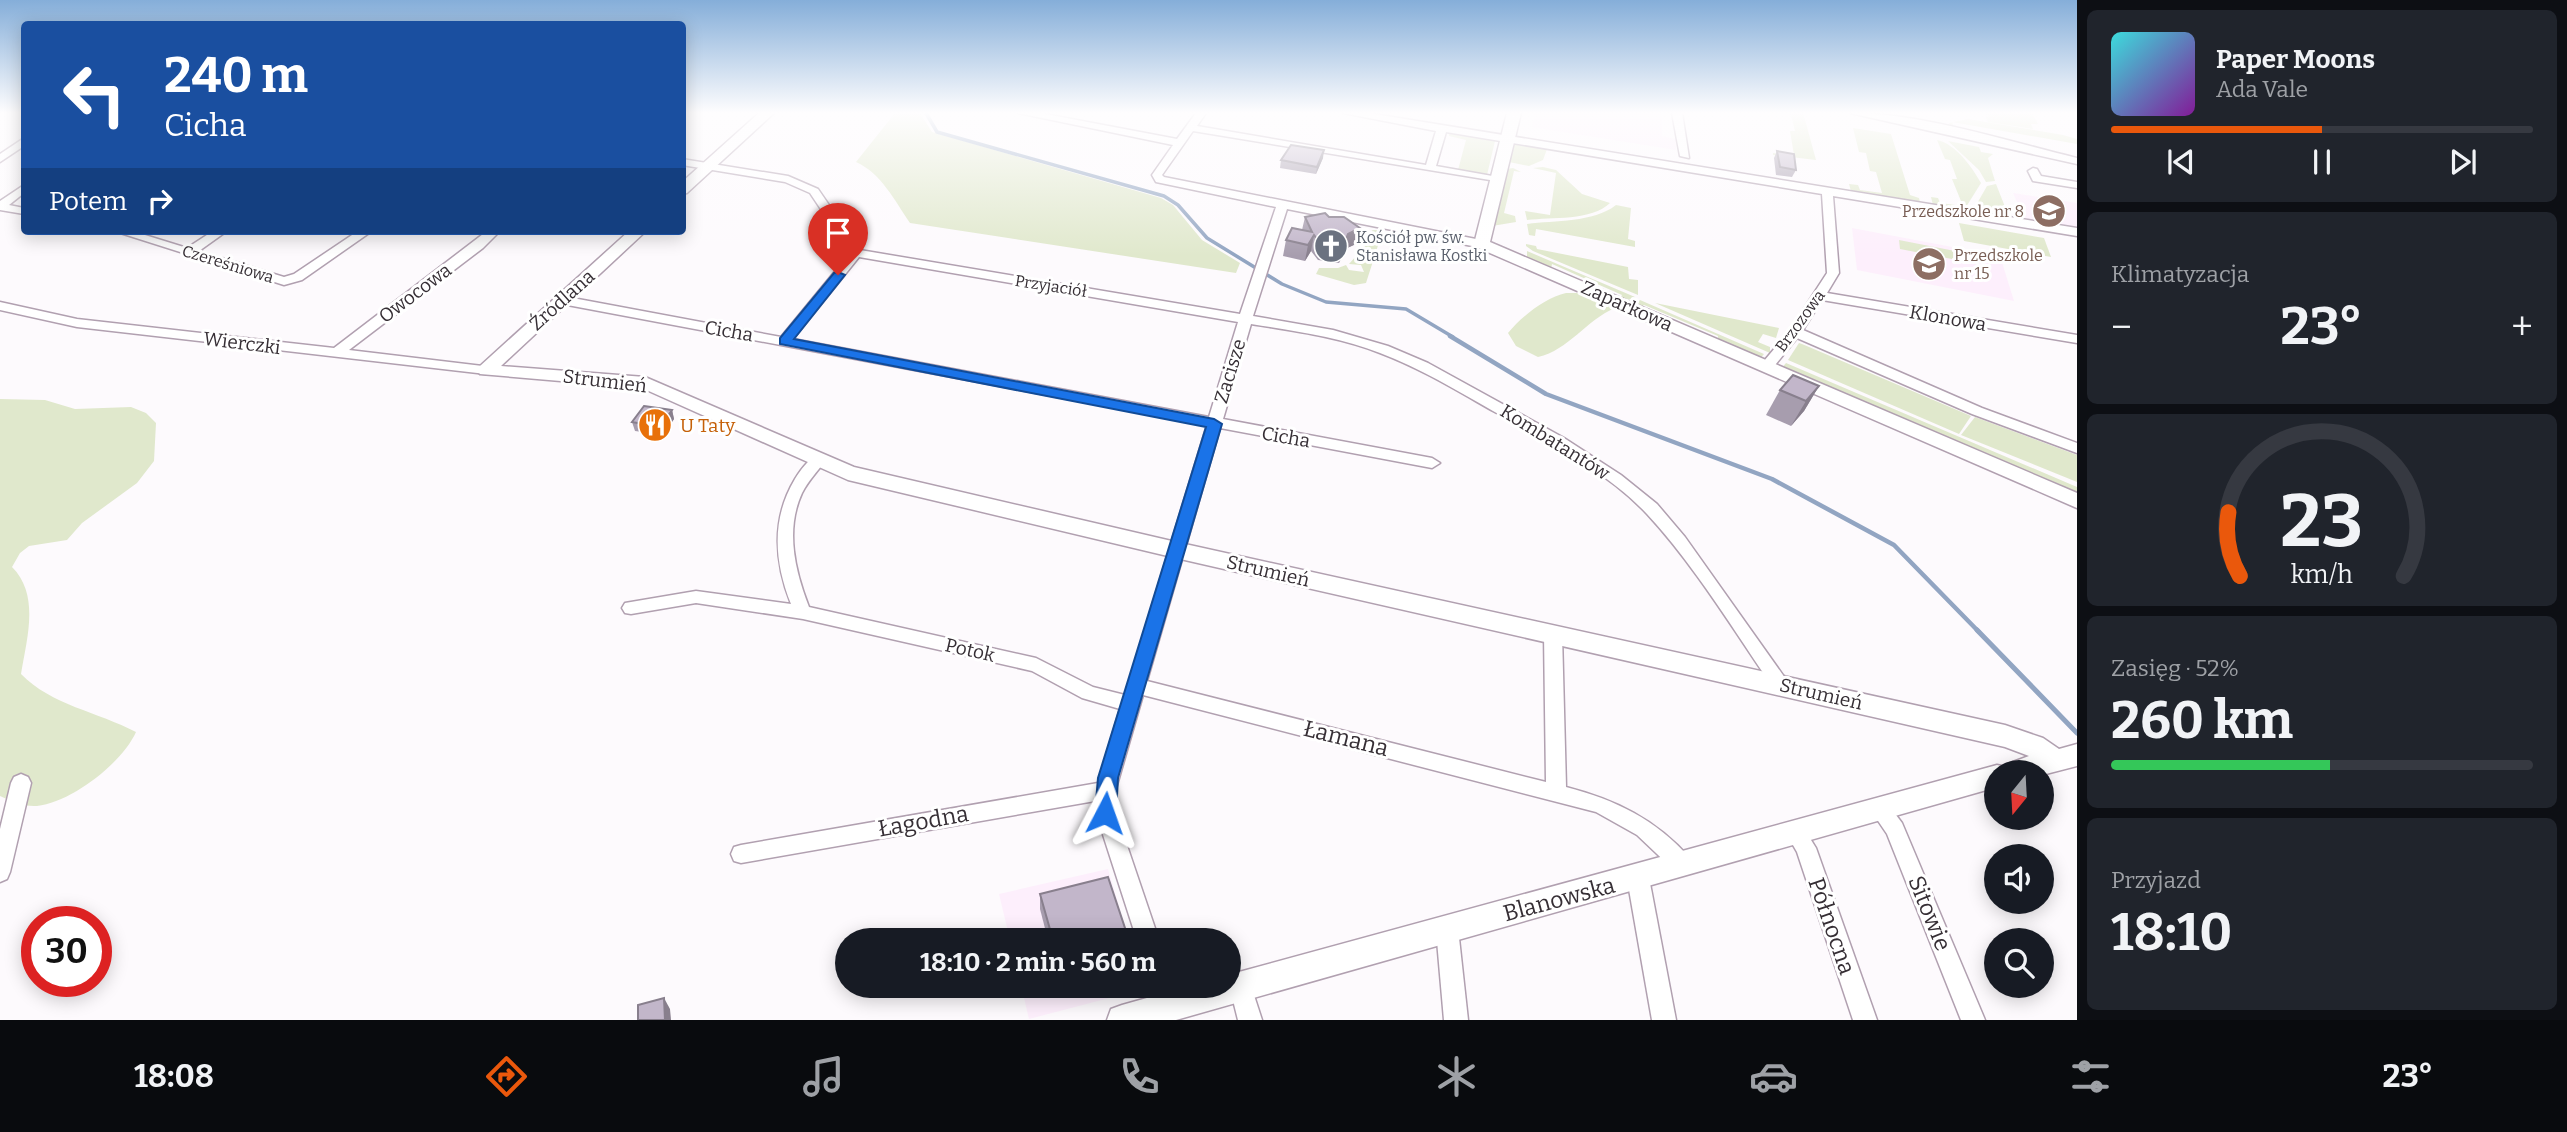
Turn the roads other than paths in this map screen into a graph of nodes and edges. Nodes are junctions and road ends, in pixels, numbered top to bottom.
1 (715, 161) edge
2 (1168, 161) edge
3 (1386, 161) edge
4 (1432, 161) edge
5 (1502, 161) edge
6 (1640, 161) edge
7 (686, 163) edge
8 (709, 166) junction
9 (1430, 168) junction
10 (2077, 178) edge
11 (1498, 180) junction
12 (2077, 185) edge
13 (686, 186) edge
14 (21, 190) edge
15 (1827, 191) junction
16 (2, 202) edge
17 (1283, 204) junction
18 (21, 210) edge
19 (2077, 232) edge
20 (133, 235) edge
21 (215, 235) edge
22 (360, 235) edge
23 (490, 235) edge
24 (634, 235) edge
25 (1482, 244) junction
26 (189, 252) junction
27 (856, 253) junction
28 (1818, 295) junction
29 (562, 300) junction
30 (0, 306) edge
31 (1246, 318) junction
32 (1795, 332) junction
33 (2077, 340) edge
34 (785, 341) junction
35 (335, 354) junction
36 (1766, 367) junction
37 (486, 370) junction
38 (1214, 424) junction
39 (2077, 447) edge
40 (817, 461) junction
41 (1432, 463) dead end
42 (2077, 501) edge
43 (1176, 550) junction
44 (631, 608) dead end
45 (803, 612) junction
46 (1553, 634) junction
47 (1781, 685) junction
48 (1133, 695) junction
49 (2069, 760) edge
50 (1984, 780) edge
51 (21, 783) dead end
52 (1556, 791) junction
53 (1105, 792) junction
54 (1880, 809) junction
55 (1796, 833) junction
56 (741, 853) dead end
57 (1683, 865) junction
58 (0, 872) edge
59 (1638, 877) junction
60 (1144, 928) edge
61 (1447, 929) junction
62 (1241, 988) joint
63 (1162, 998) edge
64 (1122, 1020) edge
65 (1250, 1020) edge
66 (1456, 1020) edge
67 (1664, 1020) edge
68 (1865, 1020) edge
69 (1973, 1020) edge

1 - 8 street
2 - 17 street, Zaparkowa
3 - 9 street
4 - 9 street
5 - 11 street
6 - 15 street
7 - 8 street
8 - 13 street
8 - 27 street
9 - 11 street
10 - 12 street
11 - 25 street
14 - 16 street
15 - 19 street
15 - 28 street, Brzozowa
16 - 18 street
17 - 25 street, Zaparkowa
17 - 31 street, Zacisze
20 - 26 street, Czereśniowa
21 - 26 street
22 - 26 street, Czereśniowa
23 - 35 street, Owocowa
24 - 29 street, Źródlana
25 - 36 street, Zaparkowa
27 - 31 street, Przyjaciół
27 - 34 street
28 - 32 street, Brzozowa
28 - 33 street, Klonowa
29 - 34 street, Cicha
29 - 37 street, Źródlana
30 - 35 street, Wierczki
31 - 38 street, Zacisze
31 - 47 street, Kombatantów
32 - 36 street, Brzozowa
32 - 39 street
34 - 38 street, Cicha
35 - 37 street, Wierczki
36 - 42 street, Zaparkowa
37 - 40 street, Strumień
38 - 41 street, Cicha
38 - 43 street, Zacisze
40 - 43 street, Strumień
40 - 45 street
43 - 46 street, Strumień
43 - 48 street, Zacisze
44 - 45 street, Potok
45 - 48 street, Potok
46 - 47 street, Strumień
46 - 52 street
47 - 49 street, Strumień
48 - 52 street, Łamana
48 - 53 street, Zacisze
50 - 54 street, Blanowska
51 - 58 street
52 - 57 street, Łamana
53 - 56 street, Łagodna
53 - 60 street, Zacisze
54 - 55 street, Blanowska
54 - 69 street, Sitowie
55 - 57 street, Blanowska
55 - 68 street, Północna
57 - 59 street, Blanowska
59 - 61 street, Blanowska
59 - 67 street
61 - 62 street, Blanowska
61 - 66 street
62 - 65 street
63 - 64 street, Blanowska

